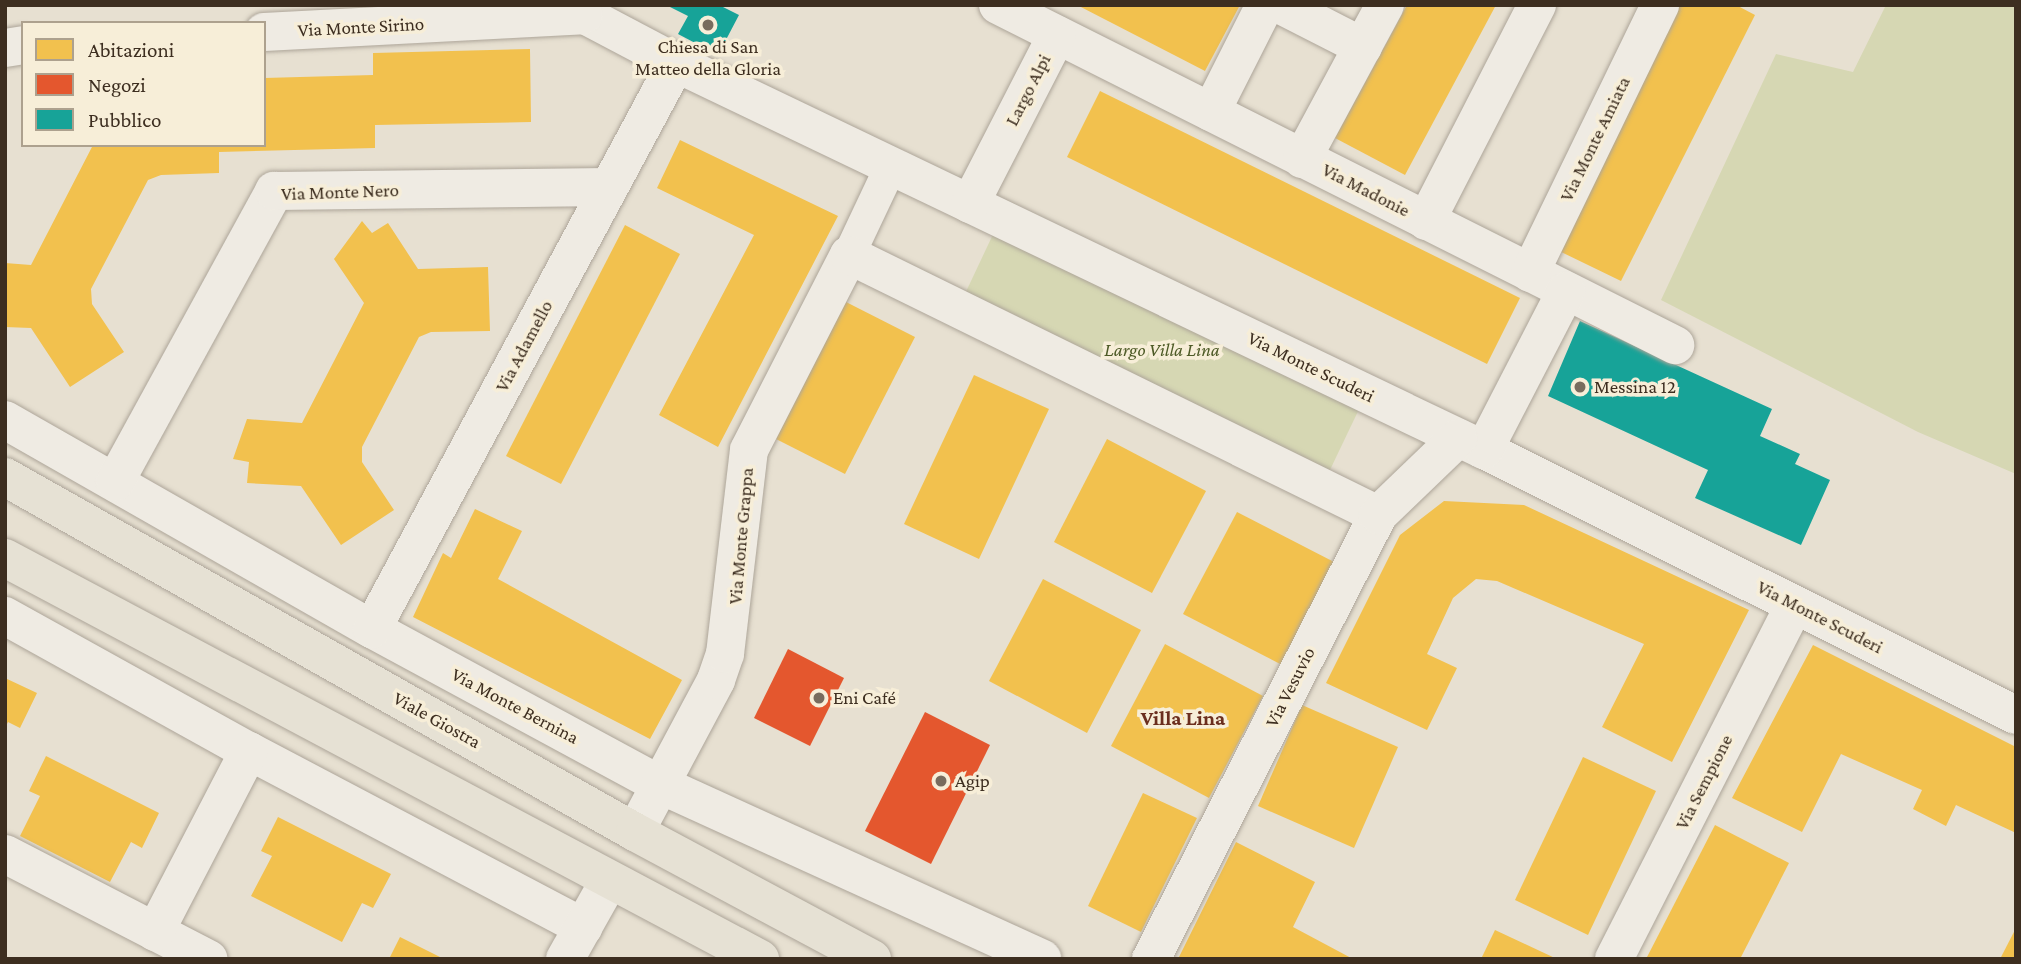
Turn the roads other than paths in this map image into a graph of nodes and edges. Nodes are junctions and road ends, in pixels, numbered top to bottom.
1 (998, 5) edge
2 (1265, 5) edge
3 (1281, 5) edge
4 (1385, 5) edge
5 (1537, 5) edge
6 (1660, 5) edge
7 (575, 10) edge
8 (266, 32) edge
9 (1056, 35) junction
10 (1363, 47) junction
11 (676, 63) junction
12 (1211, 112) junction
13 (1302, 159) junction
14 (891, 166) junction
15 (609, 187) junction
16 (970, 204) junction
17 (1426, 221) junction
18 (849, 255) junction
19 (1530, 273) junction
20 (1566, 291) junction
21 (1675, 345) dead end
22 (5, 420) edge
23 (1471, 444) junction
24 (5, 477) edge
25 (115, 482) junction
26 (1378, 515) junction
27 (5, 558) edge
28 (1794, 605) junction
29 (5, 616) edge
30 (372, 629) junction
31 (2016, 715) edge
32 (249, 751) junction
33 (662, 785) junction
34 (635, 832) junction
35 (5, 854) edge
36 (609, 881) junction
37 (155, 932) junction
38 (574, 943) edge
39 (208, 959) edge
40 (760, 959) edge
41 (872, 959) edge
42 (1042, 959) edge
43 (1151, 959) edge
44 (1614, 959) edge

1 - 9 street, Largo Alpi
2 - 12 street
3 - 10 street
4 - 10 street
5 - 17 street
6 - 19 street, Via Monte Amiata
7 - 8 street, Via Monte Sirino
7 - 11 street, Via Monte Scuderi
9 - 12 street, Via Madonie
9 - 16 street, Largo Alpi
10 - 13 street
11 - 14 street, Via Monte Scuderi
11 - 15 street, Via Adamello
12 - 13 street, Via Madonie
13 - 17 street, Via Madonie
14 - 16 street, Via Monte Scuderi
14 - 18 street, Via Monte Grappa
15 - 25 street, Via Monte Nero
15 - 30 street, Via Adamello
16 - 23 street, Via Monte Scuderi
17 - 19 street, Via Madonie
18 - 26 street
18 - 33 street, Via Monte Grappa
19 - 20 street, Via Madonie
20 - 21 street, Via Madonie
20 - 23 street, Via Vesuvio
22 - 25 street, Via Monte Bernina
23 - 26 street, Via Vesuvio
23 - 28 street, Via Monte Scuderi
24 - 34 main road, Viale Giostra
25 - 30 street, Via Monte Bernina
26 - 43 street, Via Vesuvio
27 - 36 main road
28 - 31 street, Via Monte Scuderi
28 - 44 street, Via Sempione
29 - 32 street
30 - 33 street, Via Monte Bernina
32 - 37 street
32 - 38 street
33 - 34 street, Via Monte Grappa
33 - 42 street, Via Monte Bernina
34 - 41 main road, Viale Giostra
35 - 37 street
36 - 38 street
36 - 40 main road
37 - 39 street

